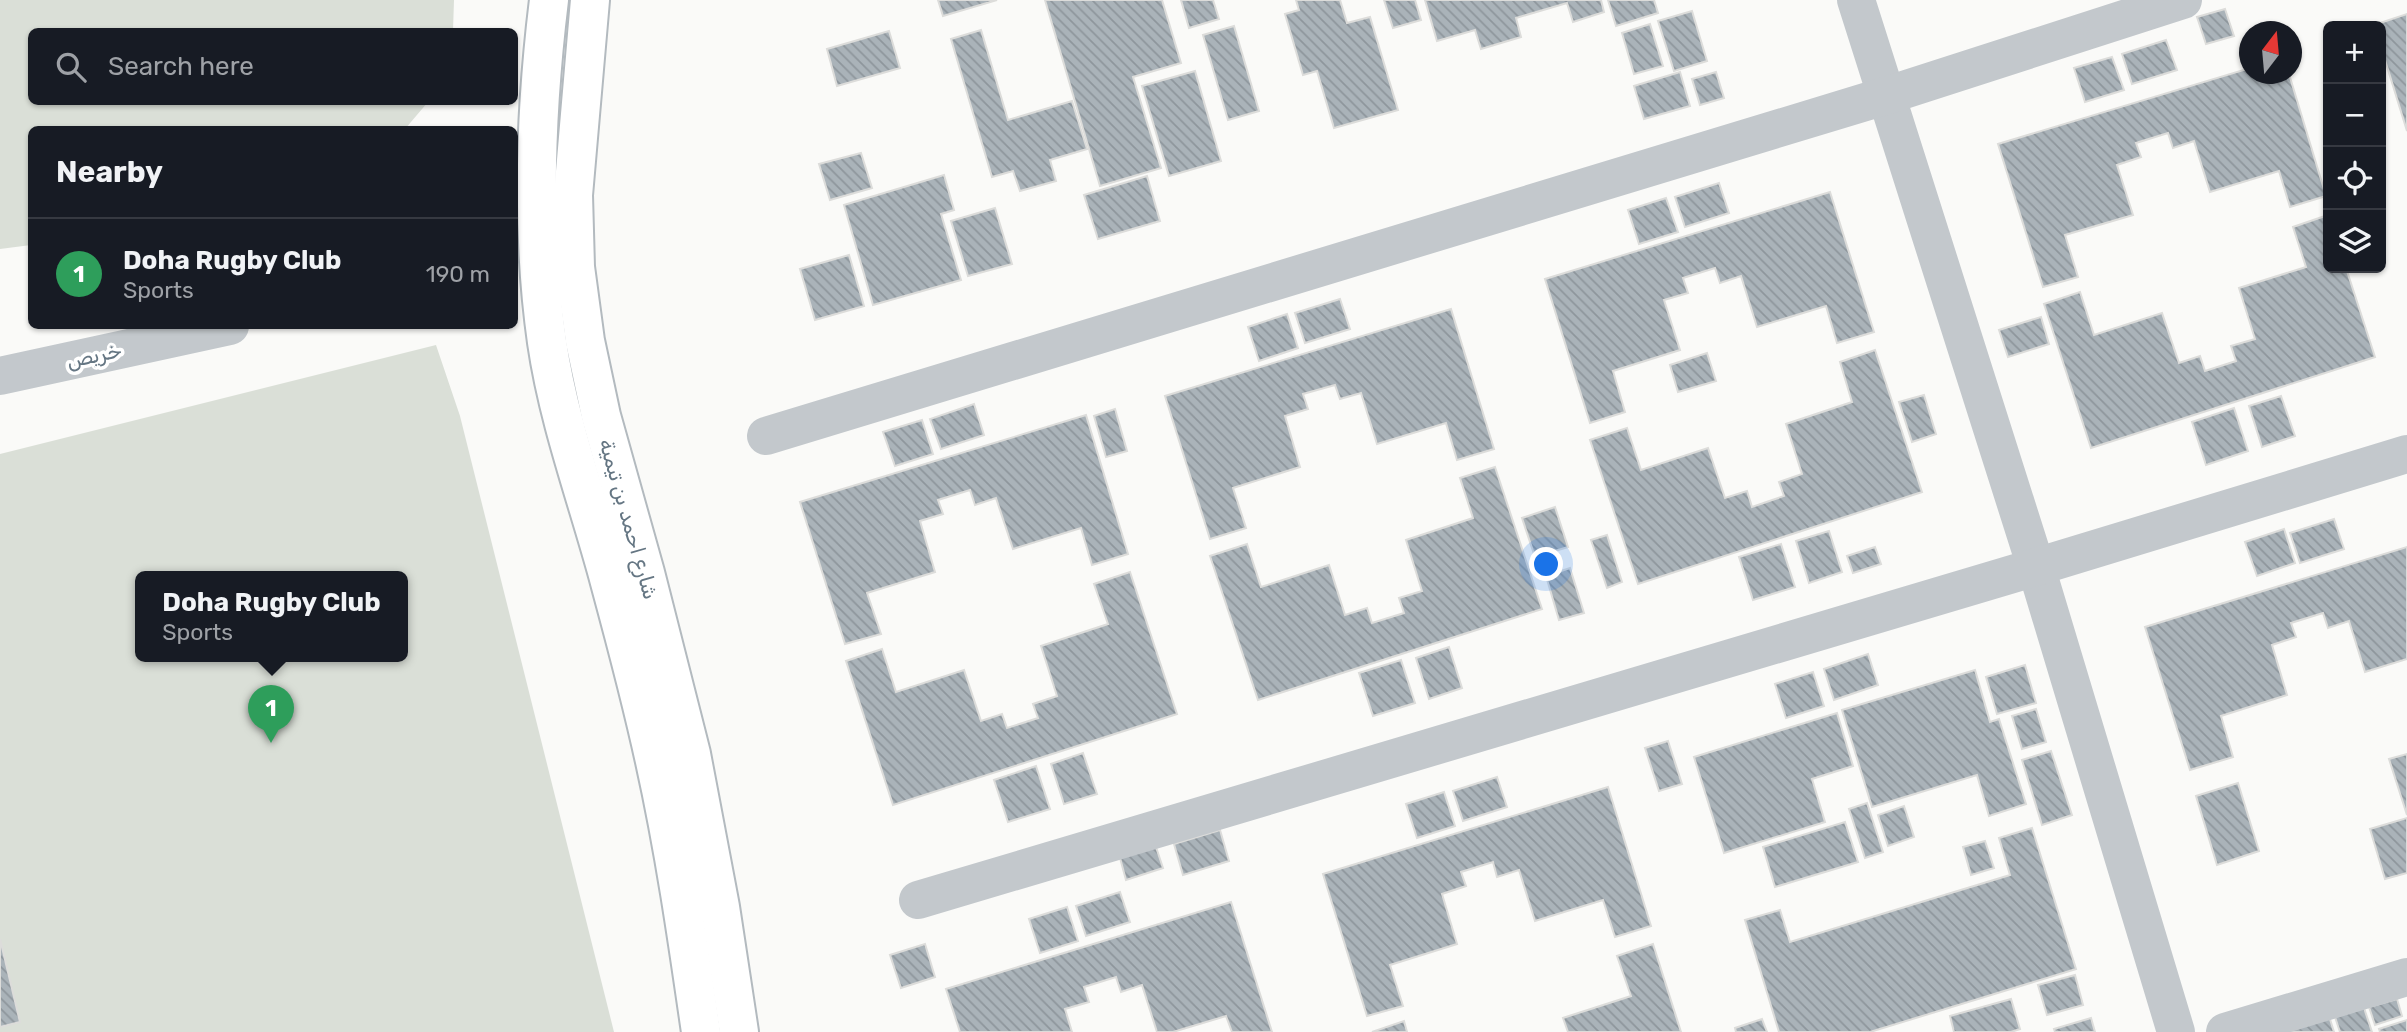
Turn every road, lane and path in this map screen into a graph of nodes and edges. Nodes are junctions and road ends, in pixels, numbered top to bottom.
1 (550, 0) edge
2 (590, 0) edge
3 (1856, 0) edge
4 (2183, 0) edge
5 (1885, 96) junction
6 (543, 267) edge
7 (216, 329) edge
8 (0, 376) edge
9 (766, 436) dead end
10 (2407, 454) edge
11 (2036, 568) junction
12 (918, 900) dead end
13 (2407, 976) edge
14 (701, 1032) edge
15 (739, 1032) edge
16 (2176, 1032) edge
17 (2225, 1032) edge

1 - 6 street, شارع احمد بن تيمية
2 - 6 street, شارع احمد بن تيمية
3 - 5 street
4 - 5 street
5 - 9 street
5 - 11 street
6 - 14 street, شارع احمد بن تيمية
6 - 15 street, شارع احمد بن تيمية
7 - 8 street, خريص
10 - 11 street
11 - 12 street
11 - 16 street
13 - 17 street

